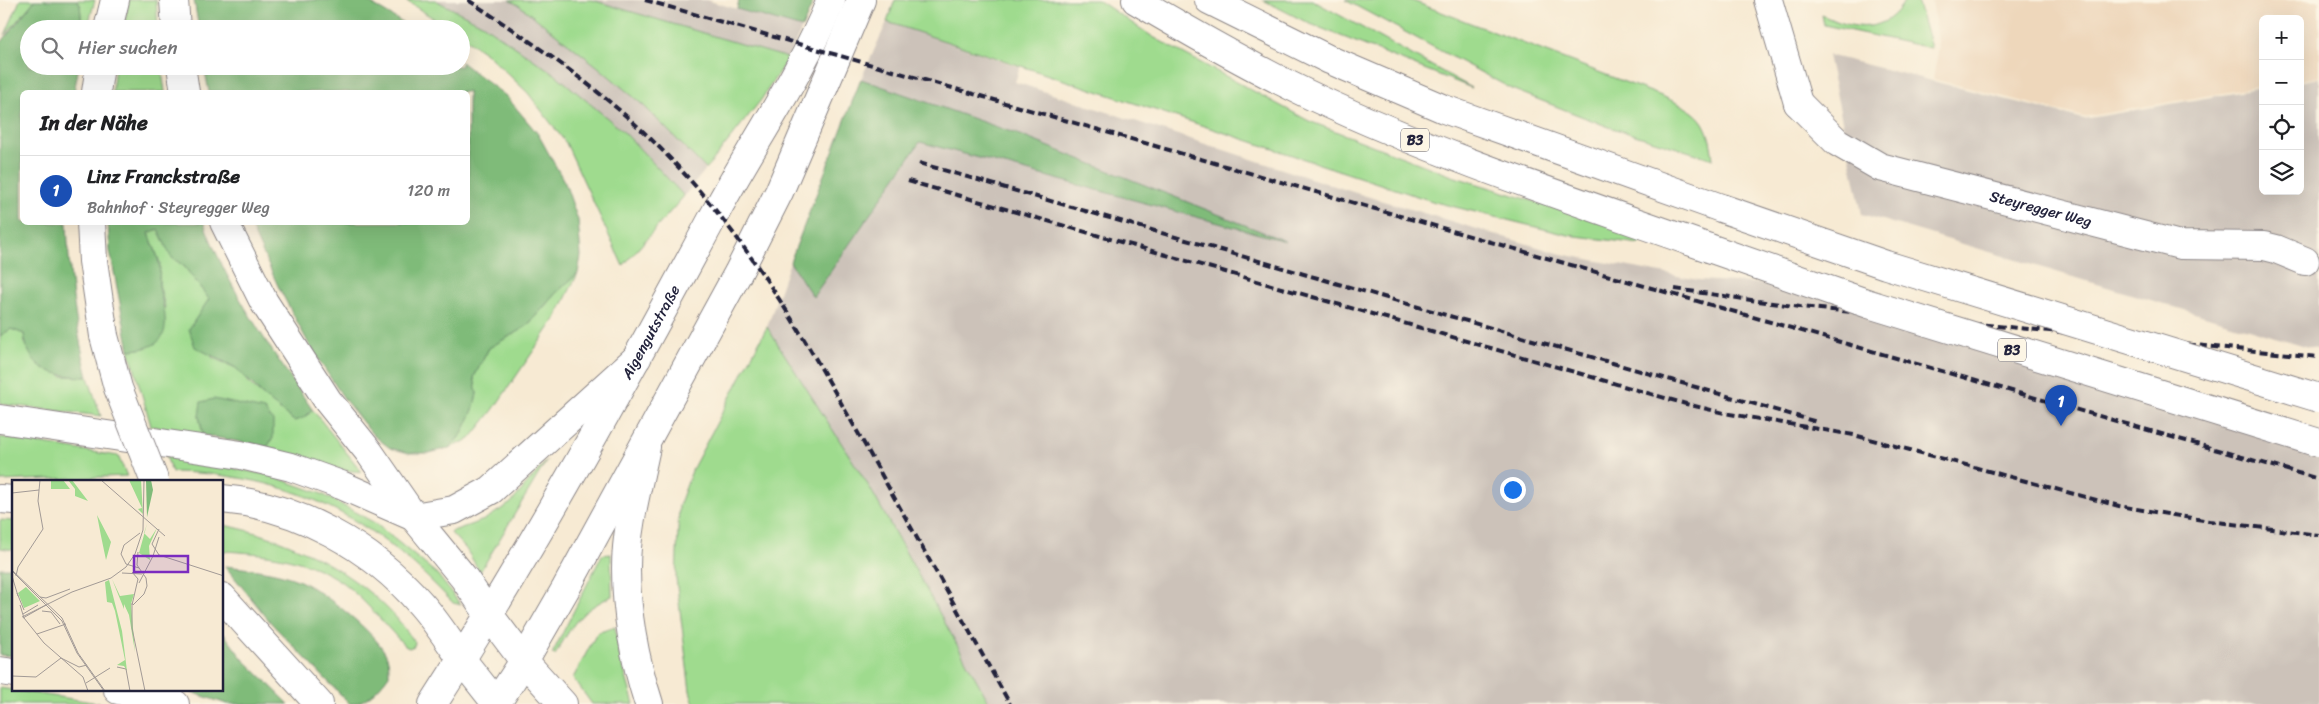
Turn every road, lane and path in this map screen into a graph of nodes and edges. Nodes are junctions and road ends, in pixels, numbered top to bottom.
1 (115, 0) edge
2 (174, 0) edge
3 (832, 0) edge
4 (861, 0) edge
5 (1136, 0) edge
6 (1209, 0) edge
7 (1768, 0) edge
8 (110, 20) edge
9 (175, 20) edge
10 (99, 75) edge
11 (182, 75) edge
12 (96, 90) edge
13 (185, 90) edge
14 (92, 225) edge
15 (226, 225) edge
16 (2305, 261) dead end
17 (637, 358) junction
18 (2319, 398) edge
19 (0, 419) edge
20 (648, 437) junction
21 (2319, 443) edge
22 (154, 480) edge
23 (224, 499) edge
24 (414, 517) junction
25 (226, 602) edge
26 (490, 616) junction
27 (462, 660) junction
28 (524, 661) junction
29 (126, 692) edge
30 (318, 703) edge
31 (175, 704) edge
32 (433, 704) edge
33 (496, 704) edge
34 (563, 704) edge
35 (649, 704) edge

1 - 8 main road
2 - 9 main road
3 - 17 main road, Aigengutstraße
4 - 20 main road
5 - 21 main road, B3, bridge
6 - 18 main road, bridge
7 - 16 main road, Steyregger Weg
10 - 12 main road
11 - 13 main road
14 - 22 main road, bridge
15 - 24 main road
17 - 24 main road
17 - 26 main road, Aigengutstraße
19 - 24 main road
20 - 28 main road
20 - 35 main road
23 - 27 main road
24 - 26 main road
25 - 30 main road
26 - 27 main road, Aigengutstraße
26 - 28 main road
27 - 32 main road, Aigengutstraße
27 - 33 main road
28 - 33 main road
28 - 34 main road
29 - 31 main road

